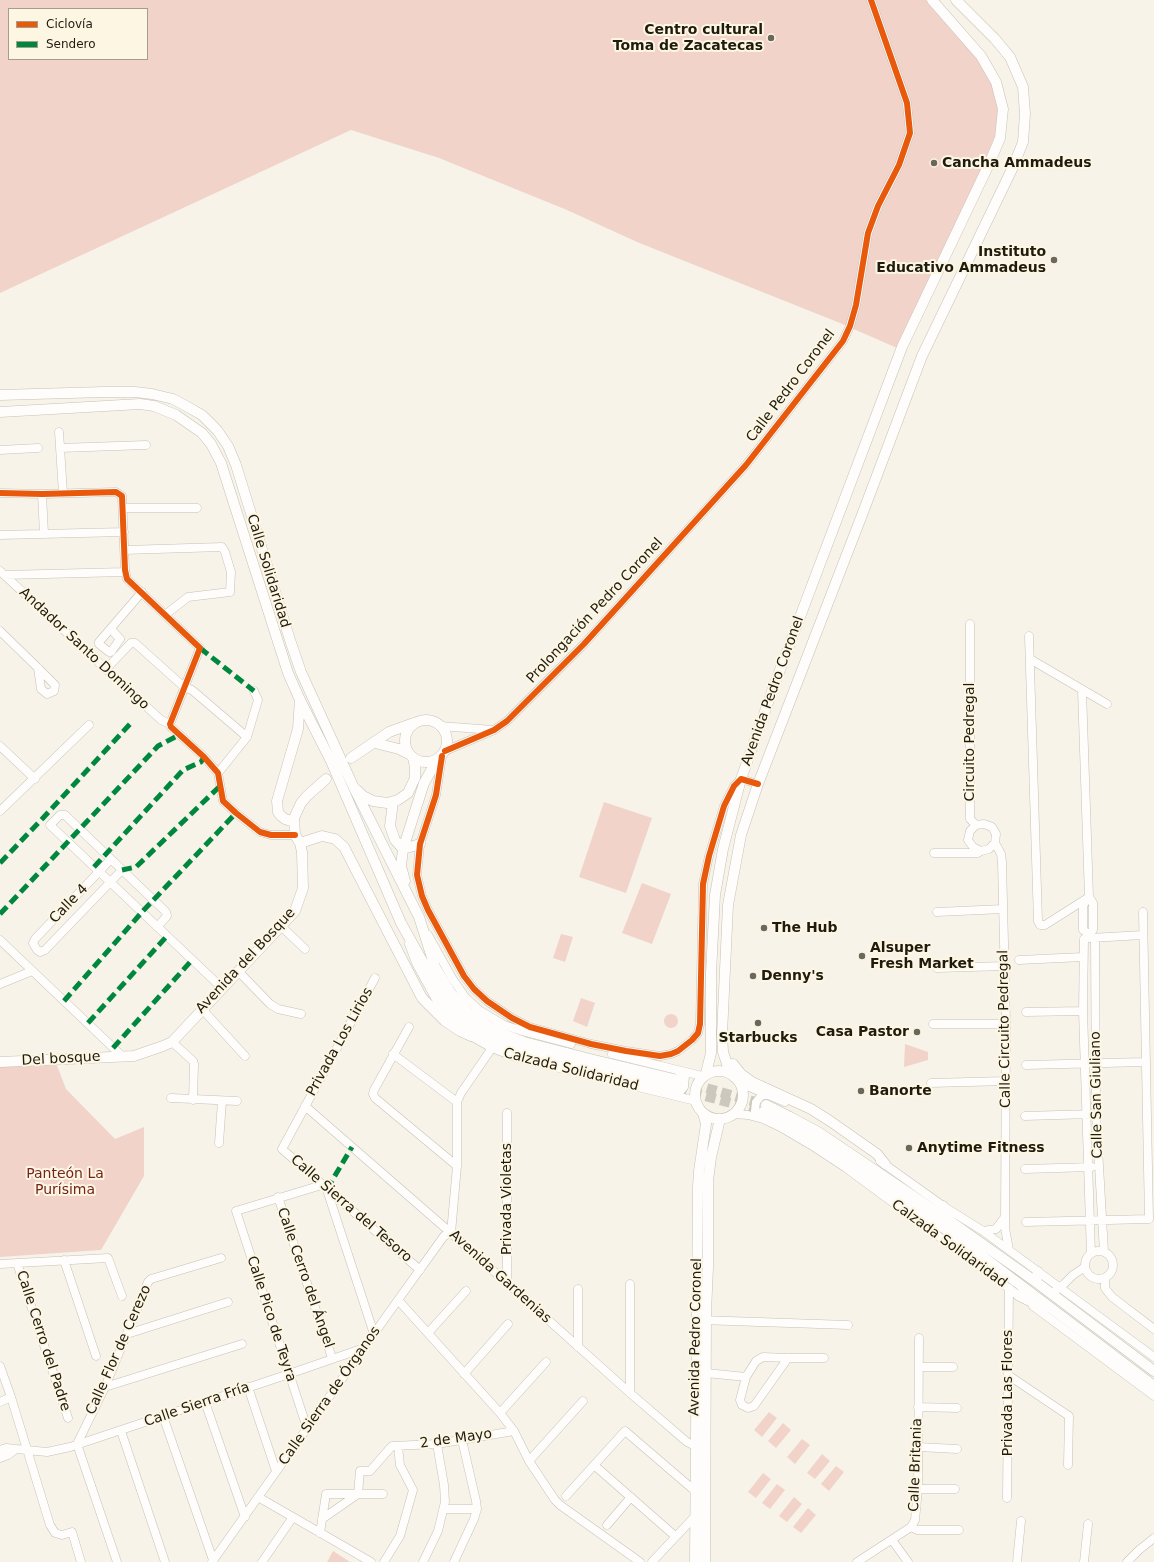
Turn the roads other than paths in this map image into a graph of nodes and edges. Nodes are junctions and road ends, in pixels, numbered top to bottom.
1 (871, 0) edge
2 (932, 0) edge
3 (956, 0) edge
4 (0, 396) edge
5 (0, 412) edge
6 (59, 432) dead end
7 (146, 445) dead end
8 (38, 448) dead end
9 (60, 448) junction
10 (0, 450) edge
11 (746, 465) joint
12 (0, 493) edge
13 (64, 493) junction
14 (42, 494) junction
15 (123, 508) junction
16 (197, 508) dead end
17 (124, 532) junction
18 (44, 534) junction
19 (0, 535) edge
20 (124, 550) junction
21 (125, 572) junction
22 (2, 573) edge
23 (142, 592) junction
24 (165, 615) junction
25 (970, 624) dead end
26 (110, 629) junction
27 (0, 631) edge
28 (1029, 636) dead end
29 (1030, 659) junction
30 (38, 668) dead end
31 (106, 669) junction
32 (184, 687) junction
33 (1082, 690) junction
34 (254, 691) dead end
35 (300, 700) junction
36 (1106, 704) dead end
37 (418, 722) junction
38 (170, 724) junction
39 (89, 725) dead end
40 (440, 726) junction
41 (494, 730) junction
42 (247, 737) junction
43 (375, 742) junction
44 (0, 746) edge
45 (411, 756) junction
46 (441, 756) junction
47 (351, 758) dead end
48 (218, 773) junction
49 (35, 779) junction
50 (741, 779) junction
51 (326, 780) dead end
52 (758, 784) junction
53 (354, 788) junction
54 (393, 802) junction
55 (0, 811) edge
56 (294, 822) junction
57 (976, 825) junction
58 (297, 839) junction
59 (995, 843) junction
60 (420, 844) junction
61 (403, 848) junction
62 (981, 851) junction
63 (934, 853) dead end
64 (111, 859) junction
65 (122, 870) junction
66 (99, 872) junction
67 (110, 882) junction
68 (1089, 897) junction
69 (412, 904) junction
70 (1003, 909) junction
71 (713, 912) junction
72 (937, 912) dead end
73 (1143, 912) dead end
74 (418, 917) junction
75 (401, 923) junction
76 (281, 926) junction
77 (158, 927) junction
78 (1144, 935) junction
79 (1089, 936) junction
80 (0, 940) edge
81 (725, 948) junction
82 (305, 949) dead end
83 (1083, 957) junction
84 (1019, 960) dead end
85 (1005, 966) junction
86 (724, 968) junction
87 (937, 968) dead end
88 (32, 971) junction
89 (238, 971) junction
90 (375, 978) dead end
91 (0, 984) edge
92 (222, 988) junction
93 (202, 1009) junction
94 (1084, 1010) junction
95 (1026, 1012) dead end
96 (302, 1014) dead end
97 (933, 1024) dead end
98 (1006, 1024) junction
99 (409, 1027) dead end
100 (471, 1036) junction
101 (172, 1042) junction
102 (492, 1048) junction
103 (393, 1054) junction
104 (245, 1056) dead end
105 (123, 1057) junction
106 (0, 1062) edge
107 (1145, 1062) junction
108 (1096, 1063) junction
109 (1085, 1064) junction
110 (1026, 1065) dead end
111 (672, 1068) junction
112 (704, 1075) junction
113 (737, 1080) junction
114 (1006, 1081) junction
115 (932, 1083) dead end
116 (668, 1094) junction
117 (171, 1098) dead end
118 (193, 1100) junction
119 (222, 1101) junction
120 (237, 1101) dead end
121 (696, 1101) junction
122 (457, 1102) junction
123 (305, 1106) junction
124 (764, 1108) junction
125 (507, 1113) dead end
126 (703, 1113) junction
127 (734, 1114) junction
128 (1087, 1114) junction
129 (1096, 1114) junction
130 (1025, 1116) dead end
131 (720, 1119) junction
132 (219, 1143) dead end
133 (885, 1164) junction
134 (457, 1166) junction
135 (1088, 1167) junction
136 (1099, 1167) junction
137 (1025, 1169) dead end
138 (324, 1187) junction
139 (278, 1197) junction
140 (943, 1206) junction
141 (1005, 1216) junction
142 (950, 1221) junction
143 (1090, 1221) junction
144 (1102, 1221) junction
145 (1026, 1222) dead end
146 (983, 1231) junction
147 (451, 1233) junction
148 (1009, 1250) junction
149 (1104, 1252) junction
150 (1091, 1254) junction
151 (221, 1258) dead end
152 (64, 1260) junction
153 (17, 1263) junction
154 (0, 1264) edge
155 (1085, 1267) junction
156 (420, 1270) junction
157 (1038, 1272) junction
158 (1105, 1278) junction
159 (1036, 1282) junction
160 (507, 1284) junction
161 (630, 1284) dead end
162 (1060, 1287) junction
163 (1008, 1288) junction
164 (578, 1289) dead end
165 (466, 1291) dead end
166 (1050, 1293) junction
167 (1018, 1294) junction
168 (122, 1296) dead end
169 (398, 1300) junction
170 (228, 1302) dead end
171 (1067, 1319) junction
172 (702, 1320) junction
173 (508, 1324) dead end
174 (848, 1325) dead end
175 (1154, 1329) edge
176 (428, 1332) junction
177 (127, 1334) junction
178 (374, 1334) junction
179 (919, 1338) dead end
180 (242, 1344) dead end
181 (578, 1347) junction
182 (364, 1348) junction
183 (96, 1356) dead end
184 (1154, 1357) edge
185 (332, 1358) junction
186 (788, 1358) junction
187 (824, 1358) dead end
188 (546, 1362) dead end
189 (0, 1366) edge
190 (919, 1368) junction
191 (953, 1368) dead end
192 (1154, 1371) edge
193 (289, 1374) junction
194 (464, 1374) junction
195 (706, 1374) junction
196 (1008, 1375) junction
197 (746, 1377) junction
198 (1154, 1386) edge
199 (105, 1387) junction
200 (248, 1388) junction
201 (630, 1393) junction
202 (1154, 1396) edge
203 (11, 1397) junction
204 (583, 1401) dead end
205 (0, 1402) edge
206 (205, 1402) junction
207 (918, 1407) junction
208 (957, 1408) dead end
209 (500, 1413) junction
210 (163, 1416) junction
211 (68, 1418) dead end
212 (307, 1428) junction
213 (121, 1431) junction
214 (514, 1431) junction
215 (462, 1440) junction
216 (77, 1444) junction
217 (437, 1444) junction
218 (398, 1446) junction
219 (695, 1446) junction
220 (918, 1447) junction
221 (957, 1449) dead end
222 (5, 1451) edge
223 (28, 1451) junction
224 (0, 1458) edge
225 (529, 1461) junction
226 (594, 1465) junction
227 (1068, 1465) dead end
228 (276, 1471) junction
229 (918, 1489) junction
230 (956, 1489) dead end
231 (695, 1490) junction
232 (358, 1494) junction
233 (383, 1494) dead end
234 (566, 1496) dead end
235 (258, 1497) junction
236 (630, 1497) junction
237 (1007, 1498) dead end
238 (444, 1509) junction
239 (477, 1509) junction
240 (706, 1509) junction
241 (695, 1514) junction
242 (244, 1517) junction
243 (293, 1517) junction
244 (322, 1519) junction
245 (1021, 1521) dead end
246 (1088, 1524) dead end
247 (607, 1525) dead end
248 (911, 1527) junction
249 (960, 1530) dead end
250 (320, 1533) junction
251 (675, 1536) junction
252 (1154, 1538) edge
253 (892, 1540) junction
254 (213, 1561) edge
255 (368, 1561) edge
256 (81, 1562) edge
257 (117, 1562) edge
258 (166, 1562) edge
259 (262, 1562) edge
260 (384, 1562) edge
261 (423, 1562) edge
262 (454, 1562) edge
263 (640, 1562) edge
264 (652, 1562) edge
265 (695, 1562) edge
266 (705, 1562) edge
267 (857, 1562) edge
268 (908, 1562) edge
269 (1017, 1562) edge
270 (1084, 1562) edge
271 (1127, 1562) edge

1 - 11 street, Calle Pedro Coronel
2 - 50 main road, Avenida Pedro Coronel
3 - 52 main road, Avenida Pedro Coronel
4 - 53 main road, Calle Solidaridad
5 - 35 main road, Calle Solidaridad
6 - 9 street
7 - 9 street
8 - 10 street
9 - 13 street
11 - 41 street, Prolongación Pedro Coronel
12 - 14 street
13 - 14 street
13 - 15 street
14 - 18 street
15 - 16 street
15 - 17 street
17 - 18 street
17 - 20 street
18 - 19 street
20 - 21 street
20 - 24 street
21 - 22 street
21 - 23 street
22 - 31 street, Andador Santo Domingo
23 - 24 street
23 - 26 street
24 - 32 street
25 - 57 street, Circuito Pedregal
26 - 26 street
27 - 30 street
28 - 29 street
29 - 33 street
29 - 68 street
31 - 32 street
31 - 38 street, Andador Santo Domingo
32 - 38 street
32 - 42 street
33 - 36 street
33 - 68 street
34 - 42 street
35 - 56 main road
35 - 75 main road, Calle Solidaridad
37 - 40 main road
37 - 43 main road
37 - 45 main road
38 - 48 street, Andador Santo Domingo
39 - 49 street
40 - 41 street
40 - 46 main road
41 - 46 street, Prolongación Pedro Coronel
42 - 48 street
43 - 45 main road
43 - 47 main road
44 - 49 street
45 - 46 main road
45 - 54 main road
46 - 60 street
46 - 61 main road
48 - 58 street
49 - 55 street
50 - 52 street
50 - 60 street
50 - 71 main road, Avenida Pedro Coronel
51 - 56 main road
52 - 81 main road, Avenida Pedro Coronel
53 - 54 main road
53 - 69 main road, Calle Solidaridad
54 - 61 main road
56 - 58 main road, Avenida del Bosque
57 - 59 street
57 - 62 street
58 - 76 main road, Avenida del Bosque
58 - 100 main road
59 - 62 street
59 - 70 street, Calle Circuito Pedregal
60 - 61 main road
61 - 69 main road
62 - 63 street
64 - 65 street
64 - 66 street, Calle 4
64 - 66 street
65 - 67 street
65 - 77 street
66 - 67 street
66 - 67 street, Calle 4
67 - 77 street
68 - 79 street
69 - 74 main road, Calle Solidaridad
70 - 72 street
70 - 85 street, Calle Circuito Pedregal
71 - 81 street
71 - 112 main road, Avenida Pedro Coronel
73 - 78 street
74 - 75 main road, Calzada Solidaridad
74 - 111 street, Calzada Solidaridad
75 - 100 street, Calzada Solidaridad
76 - 82 street
76 - 89 main road, Avenida del Bosque
77 - 92 street
78 - 79 street
78 - 107 street
79 - 83 street, Calle San Giuliano
79 - 108 street, Calle San Giuliano
80 - 88 street
81 - 86 main road, Avenida Pedro Coronel
83 - 84 street
83 - 94 street, Calle San Giuliano
85 - 87 street
85 - 98 street, Calle Circuito Pedregal
86 - 113 main road, Avenida Pedro Coronel
86 - 133 main road
88 - 91 street
88 - 105 street
89 - 92 main road, Avenida del Bosque
89 - 96 street
90 - 123 street, Privada Los Lirios
92 - 93 main road, Avenida del Bosque
93 - 101 main road, Avenida del Bosque
93 - 104 street
94 - 95 street
94 - 109 street, Calle San Giuliano
97 - 98 street
98 - 114 street, Calle Circuito Pedregal
99 - 103 street
100 - 102 street, Calzada Solidaridad
101 - 105 main road, Avenida del Bosque
101 - 118 street
102 - 116 street, Calzada Solidaridad
102 - 122 street
103 - 122 street
103 - 134 street
105 - 106 main road, Del bosque
107 - 108 street
107 - 144 street
108 - 109 street
108 - 129 street, Calle San Giuliano
109 - 110 street
109 - 128 street, Calle San Giuliano
111 - 112 street, Calzada Solidaridad
111 - 116 street
112 - 113 main road
112 - 121 main road
113 - 124 street, Calzada Solidaridad
113 - 127 main road
114 - 115 street
114 - 141 street, Calle Circuito Pedregal
116 - 121 street, Calzada Solidaridad
117 - 118 street
118 - 119 street
119 - 120 street
119 - 132 street
121 - 126 main road
122 - 134 street
123 - 138 street, Calle Sierra del Tesoro
123 - 147 street, Avenida Gardenias
124 - 127 street, Calzada Solidaridad
124 - 133 street, Calzada Solidaridad
124 - 142 main road, Calzada Solidaridad
124 - 163 street, Calzada Solidaridad
124 - 171 main road, Calzada Solidaridad
125 - 160 street, Privada Violetas
126 - 131 main road
126 - 172 main road, Avenida Pedro Coronel
127 - 131 main road
128 - 129 street
128 - 130 street
128 - 135 street, Calle San Giuliano
129 - 136 street, Calle San Giuliano
131 - 172 main road, Avenida Pedro Coronel
133 - 140 street, Calzada Solidaridad
134 - 147 street
135 - 136 street
135 - 137 street
135 - 143 street, Calle San Giuliano
136 - 144 street, Calle San Giuliano
138 - 139 street
138 - 156 street, Calle Sierra del Tesoro
138 - 178 street
139 - 185 street, Calle Cerro del Ángel
139 - 193 street, Calle Pico de Teyra
140 - 142 main road
140 - 146 street, Calzada Solidaridad
141 - 146 street
141 - 148 street
142 - 159 main road, Calzada Solidaridad
143 - 144 street
143 - 145 street
143 - 150 street, Calle San Giuliano
144 - 149 street, Calle San Giuliano
146 - 148 street, Calzada Solidaridad
147 - 156 street, Calle Sierra de Órganos
147 - 160 street, Avenida Gardenias
148 - 157 street, Calzada Solidaridad
149 - 150 street
149 - 158 street
150 - 155 street
151 - 177 street, Calle Flor de Cerezo
152 - 153 street
152 - 168 street
152 - 183 street
153 - 154 street
153 - 211 street, Calle Cerro del Padre
155 - 158 street
155 - 162 street
156 - 169 street, Calle Sierra de Órganos
157 - 159 main road
157 - 162 street, Calzada Solidaridad
158 - 175 street
159 - 166 main road, Calzada Solidaridad
160 - 181 street, Avenida Gardenias
161 - 201 street
162 - 166 street
162 - 184 street, Calzada Solidaridad
163 - 167 street, Calzada Solidaridad
163 - 196 street, Privada Las Flores
164 - 181 street
165 - 176 street
166 - 192 main road, Calzada Solidaridad
167 - 171 main road
167 - 202 street, Calzada Solidaridad
169 - 176 street
169 - 178 street, Calle Sierra de Órganos
170 - 177 street
171 - 198 main road, Calzada Solidaridad
172 - 174 street
172 - 195 main road, Avenida Pedro Coronel
172 - 219 main road, Avenida Pedro Coronel
173 - 194 street
176 - 194 street
177 - 199 street, Calle Flor de Cerezo
178 - 182 street, Calle Sierra de Órganos
179 - 190 street, Calle Britania
180 - 199 street
181 - 201 street, Avenida Gardenias
182 - 185 street, Calle Sierra Fría
182 - 212 street, Calle Sierra de Órganos
185 - 193 street, Calle Sierra Fría
186 - 187 street
186 - 197 street
186 - 197 street
188 - 209 street
189 - 203 street
190 - 191 street
190 - 207 street, Calle Britania
193 - 200 street, Calle Sierra Fría
193 - 212 street, Calle Pico de Teyra
194 - 209 street
195 - 197 street
195 - 240 main road, Avenida Pedro Coronel
196 - 227 street
196 - 237 street, Privada Las Flores
199 - 216 street, Calle Flor de Cerezo
200 - 206 street, Calle Sierra Fría
200 - 228 street
201 - 219 street, Avenida Gardenias
203 - 205 street
203 - 223 street
204 - 225 street
206 - 210 street, Calle Sierra Fría
206 - 242 street
207 - 208 street
207 - 220 street, Calle Britania
209 - 214 street
210 - 213 street, Calle Sierra Fría
210 - 254 street
212 - 228 street, Calle Sierra de Órganos
213 - 216 street, Calle Sierra Fría
213 - 258 street
214 - 215 street, 2 de Mayo
214 - 225 street
215 - 217 street, 2 de Mayo
215 - 239 street
216 - 223 street, Calle Sierra Fría
216 - 257 street
217 - 218 street, 2 de Mayo
217 - 238 street, 2 de Mayo
218 - 232 street
218 - 260 street
219 - 231 main road, Avenida Pedro Coronel
220 - 221 street
220 - 229 street, Calle Britania
222 - 223 street, Calle Sierra Fría
222 - 224 street
223 - 256 street
225 - 263 street
226 - 231 street
226 - 234 street
226 - 236 street
228 - 235 street, Calle Sierra de Órganos
229 - 230 street
229 - 248 street, Calle Britania
231 - 241 main road, Avenida Pedro Coronel
232 - 233 street
232 - 244 street
232 - 244 street
235 - 242 street, Calle Sierra de Órganos
235 - 243 street
236 - 247 street
236 - 251 street
238 - 239 street
238 - 261 street, 2 de Mayo
239 - 262 street
240 - 241 street
240 - 266 main road, Avenida Pedro Coronel
241 - 251 street
241 - 265 main road, Avenida Pedro Coronel
242 - 254 street, Calle Sierra de Órganos
243 - 250 street
243 - 259 street
244 - 250 street
245 - 269 street
246 - 270 street
248 - 249 street
248 - 253 street, Calle Britania
250 - 255 street
251 - 264 street
252 - 271 street
253 - 267 street, Calle Britania
253 - 268 street

